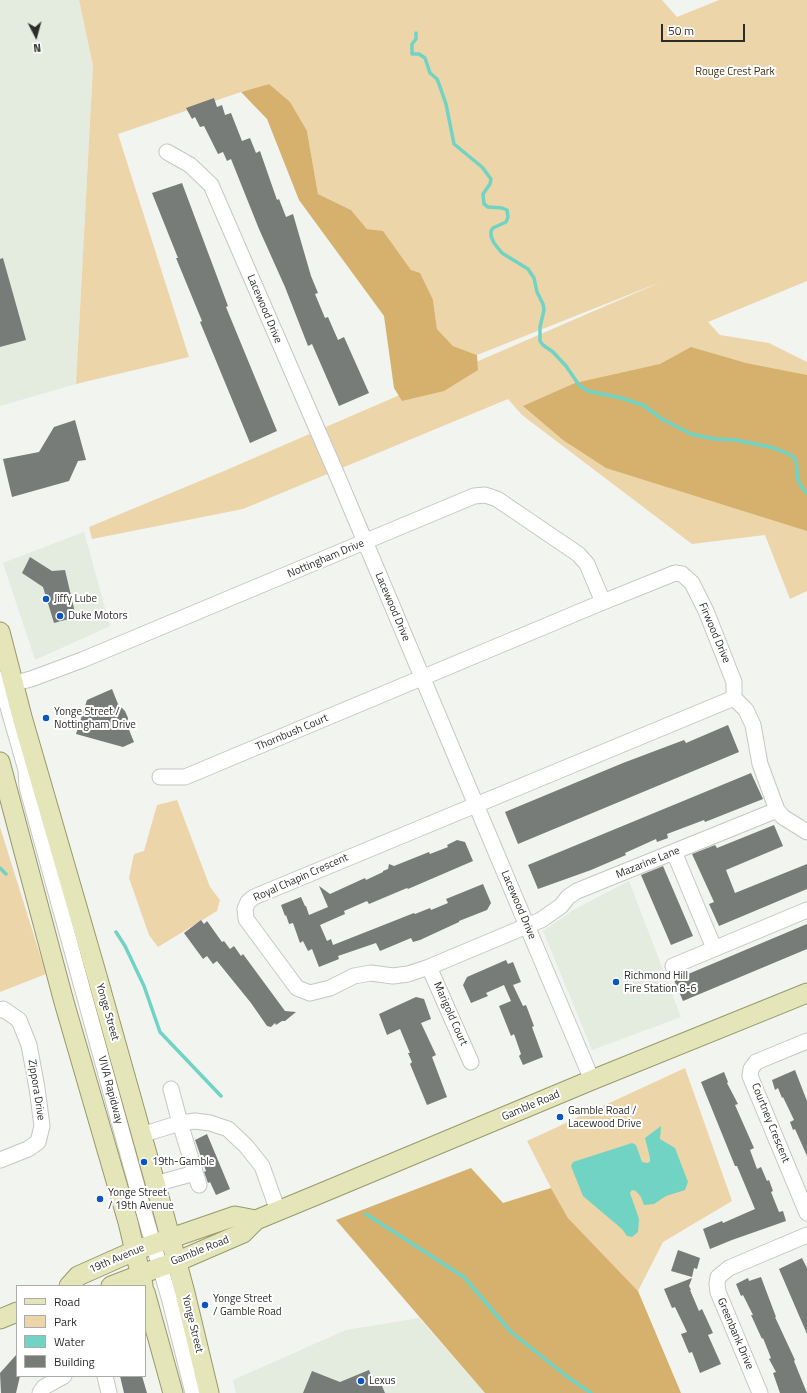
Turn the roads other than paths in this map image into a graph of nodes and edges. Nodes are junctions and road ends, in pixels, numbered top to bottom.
1 (167, 152) dead end
2 (365, 543) junction
3 (603, 602) junction
4 (0, 632) edge
5 (422, 679) junction
6 (4, 684) edge
7 (734, 698) junction
8 (0, 708) edge
9 (0, 762) edge
10 (160, 776) dead end
11 (27, 787) junction
12 (475, 805) junction
13 (777, 810) junction
14 (807, 832) edge
15 (674, 852) junction
16 (807, 910) edge
17 (526, 925) junction
18 (714, 948) junction
19 (673, 966) dead end
20 (429, 967) junction
21 (807, 993) edge
22 (0, 1010) edge
23 (807, 1041) edge
24 (471, 1062) dead end
25 (592, 1080) junction
26 (171, 1089) dead end
27 (180, 1123) junction
28 (141, 1135) junction
29 (0, 1160) edge
30 (155, 1184) junction
31 (278, 1211) junction
32 (807, 1213) edge
33 (256, 1220) junction
34 (807, 1235) edge
35 (162, 1242) junction
36 (134, 1251) junction
37 (168, 1264) junction
38 (143, 1284) edge
39 (70, 1285) edge
40 (127, 1285) edge
41 (146, 1295) edge
42 (16, 1312) edge
43 (0, 1319) edge
44 (62, 1377) edge
45 (105, 1377) edge
46 (40, 1393) edge
47 (109, 1393) edge
48 (173, 1393) edge
49 (193, 1393) edge
50 (209, 1393) edge
51 (760, 1393) edge

1 - 2 street, Lacewood Drive
2 - 3 street, Nottingham Drive
2 - 5 street, Lacewood Drive
2 - 6 street, Nottingham Drive
3 - 5 street, Firwood Drive
3 - 7 street, Firwood Drive
4 - 6 main road, Yonge Street
5 - 10 street, Thornbush Court
5 - 12 street, Lacewood Drive
6 - 11 street, VIVA Rapidway
6 - 28 main road, Yonge Street
7 - 12 street
7 - 13 street
8 - 11 street, VIVA Rapidway
9 - 36 main road
11 - 35 street, VIVA Rapidway
12 - 17 street, Lacewood Drive
12 - 20 street, Royal Chapin Crescent
13 - 14 street
13 - 15 street, Mazarine Lane
15 - 17 street, Mazarine Lane
15 - 18 street
16 - 18 street
17 - 20 street, Royal Chapin Crescent
17 - 25 street, Lacewood Drive
18 - 19 street
20 - 24 street, Marigold Court
21 - 25 main road, Gamble Road
22 - 29 street, Zippora Drive
23 - 32 street, Courtney Crescent
25 - 31 main road, Gamble Road
26 - 27 street
27 - 28 street
27 - 30 street
27 - 31 street
28 - 30 main road, Yonge Street
30 - 35 main road, Yonge Street
31 - 33 main road, Gamble Road
33 - 35 main road, Gamble Road
33 - 37 main road, Gamble Road
34 - 51 street, Greenbank Drive
35 - 36 main road, 19th Avenue
35 - 37 main road, Yonge Street
36 - 38 main road
36 - 39 main road, 19th Avenue
37 - 38 main road, Gamble Road
37 - 49 street
37 - 50 main road, Yonge Street
38 - 40 main road, 19th Avenue
41 - 48 main road
42 - 43 main road
44 - 46 street
45 - 47 street

